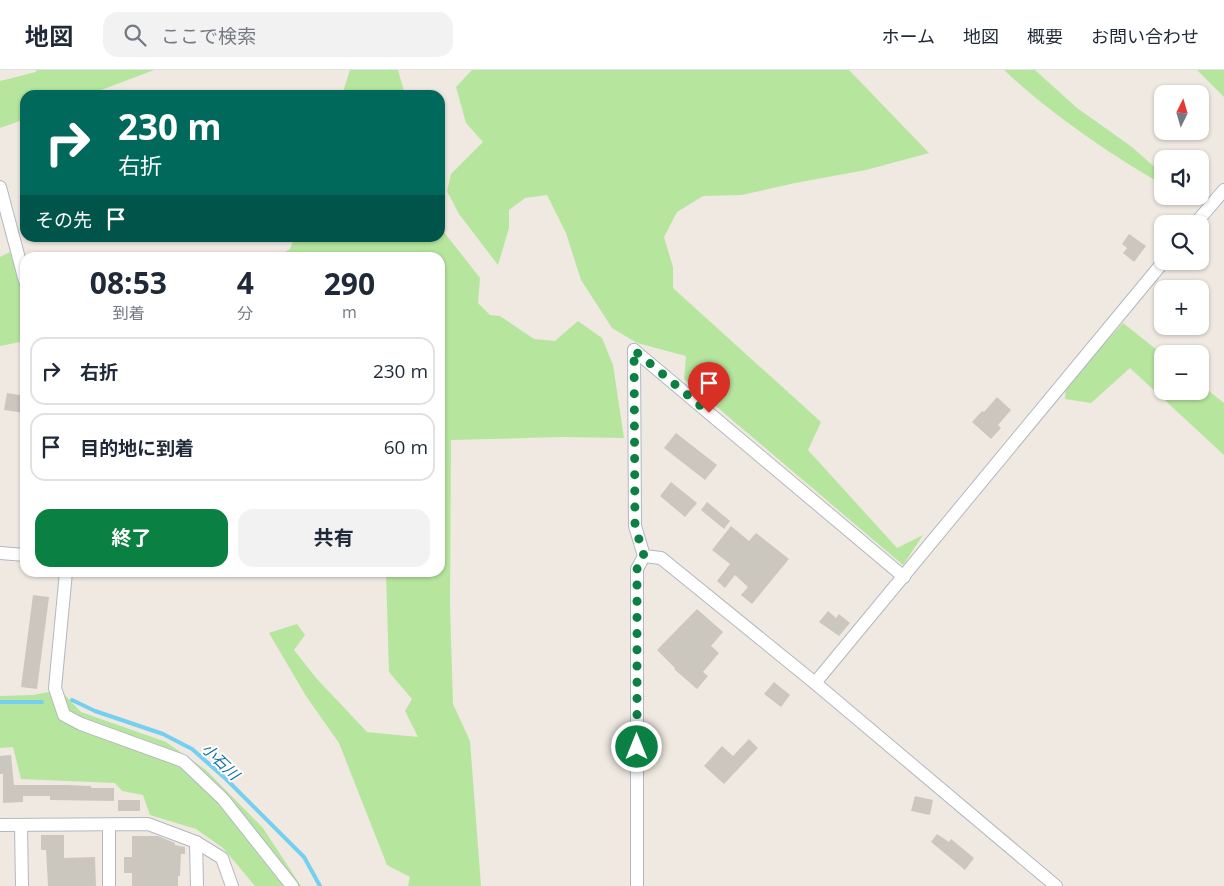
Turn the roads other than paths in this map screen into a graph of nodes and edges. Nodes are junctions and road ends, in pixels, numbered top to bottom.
1 (0, 187) edge
2 (1224, 190) edge
3 (1203, 215) edge
4 (20, 262) edge
5 (1157, 270) edge
6 (0, 553) edge
7 (20, 555) edge
8 (644, 556) junction
9 (66, 577) edge
10 (904, 577) junction
11 (815, 683) junction
12 (0, 825) edge
13 (21, 825) junction
14 (109, 825) junction
15 (196, 842) junction
16 (22, 886) edge
17 (109, 886) edge
18 (196, 886) edge
19 (232, 886) edge
20 (292, 886) edge
21 (638, 886) edge
22 (1056, 886) edge

1 - 4 street
2 - 3 street
5 - 10 street
6 - 7 street
8 - 10 street
8 - 11 street
8 - 21 street
9 - 20 street
10 - 11 street
11 - 22 street
12 - 13 street
13 - 14 street
13 - 16 street
14 - 15 street
14 - 17 street
15 - 18 street
15 - 19 street

